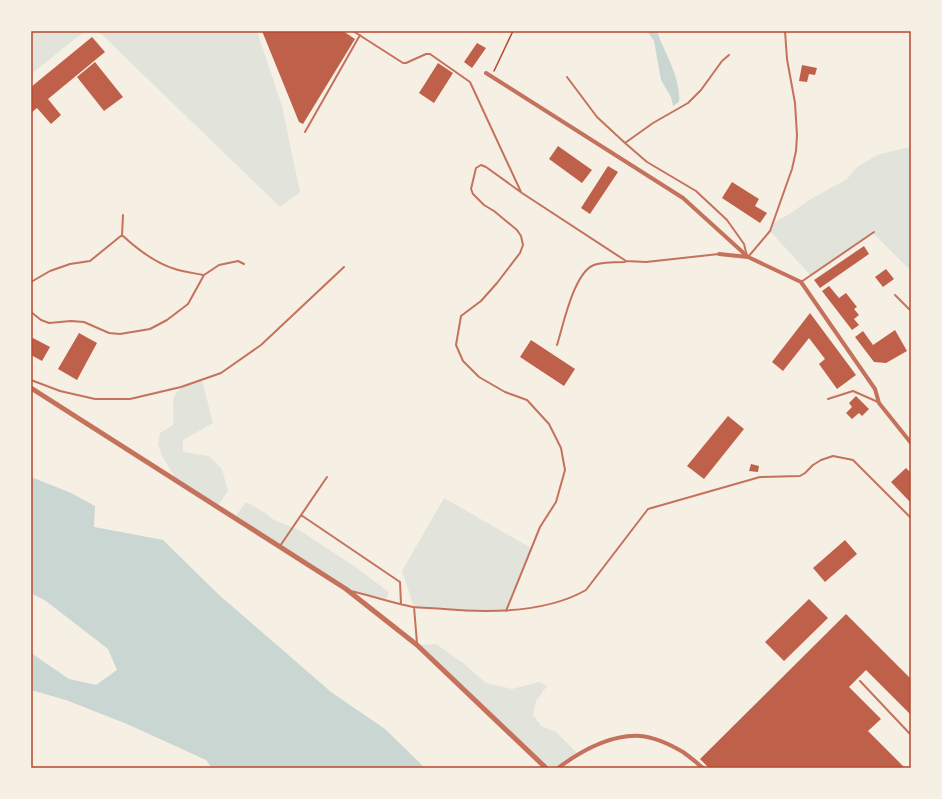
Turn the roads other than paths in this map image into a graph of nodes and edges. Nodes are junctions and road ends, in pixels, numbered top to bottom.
1 (353, 31) edge
2 (785, 31) edge
3 (360, 35) junction
4 (729, 55) dead end
5 (486, 73) dead end
6 (567, 77) dead end
7 (305, 132) dead end
8 (625, 143) junction
9 (522, 193) junction
10 (123, 215) dead end
11 (874, 232) dead end
12 (122, 235) junction
13 (719, 254) joint
14 (748, 257) junction
15 (626, 262) junction
16 (244, 264) dead end
17 (344, 267) dead end
18 (204, 275) junction
19 (31, 282) edge
20 (801, 282) junction
21 (895, 295) dead end
22 (911, 311) edge
23 (31, 312) edge
24 (557, 345) dead end
25 (31, 380) edge
26 (31, 388) edge
27 (828, 399) dead end
28 (879, 403) junction
29 (911, 443) edge
30 (327, 477) dead end
31 (301, 516) junction
32 (911, 518) edge
33 (279, 546) junction
34 (346, 589) junction
35 (402, 604) junction
36 (414, 607) junction
37 (506, 611) junction
38 (417, 645) junction
39 (860, 681) dead end
40 (911, 735) edge
41 (546, 768) edge
42 (558, 768) edge
43 (703, 768) edge

1 - 3 lane
2 - 14 lane
3 - 7 lane
3 - 9 lane
4 - 8 lane
5 - 14 street
6 - 8 lane
8 - 14 lane
9 - 15 lane
9 - 37 lane
10 - 12 lane
11 - 20 lane
12 - 18 lane
12 - 19 lane
13 - 14 street
13 - 15 lane
14 - 20 street
15 - 24 lane
16 - 18 lane
17 - 25 lane
18 - 23 lane
20 - 28 street
21 - 22 lane
26 - 33 street
27 - 28 lane
28 - 29 street
30 - 31 lane
31 - 33 lane
31 - 35 lane
32 - 37 lane
33 - 34 street
34 - 35 lane
34 - 38 street
35 - 36 lane
36 - 37 lane
36 - 38 lane
38 - 41 street
39 - 40 lane
42 - 43 street

